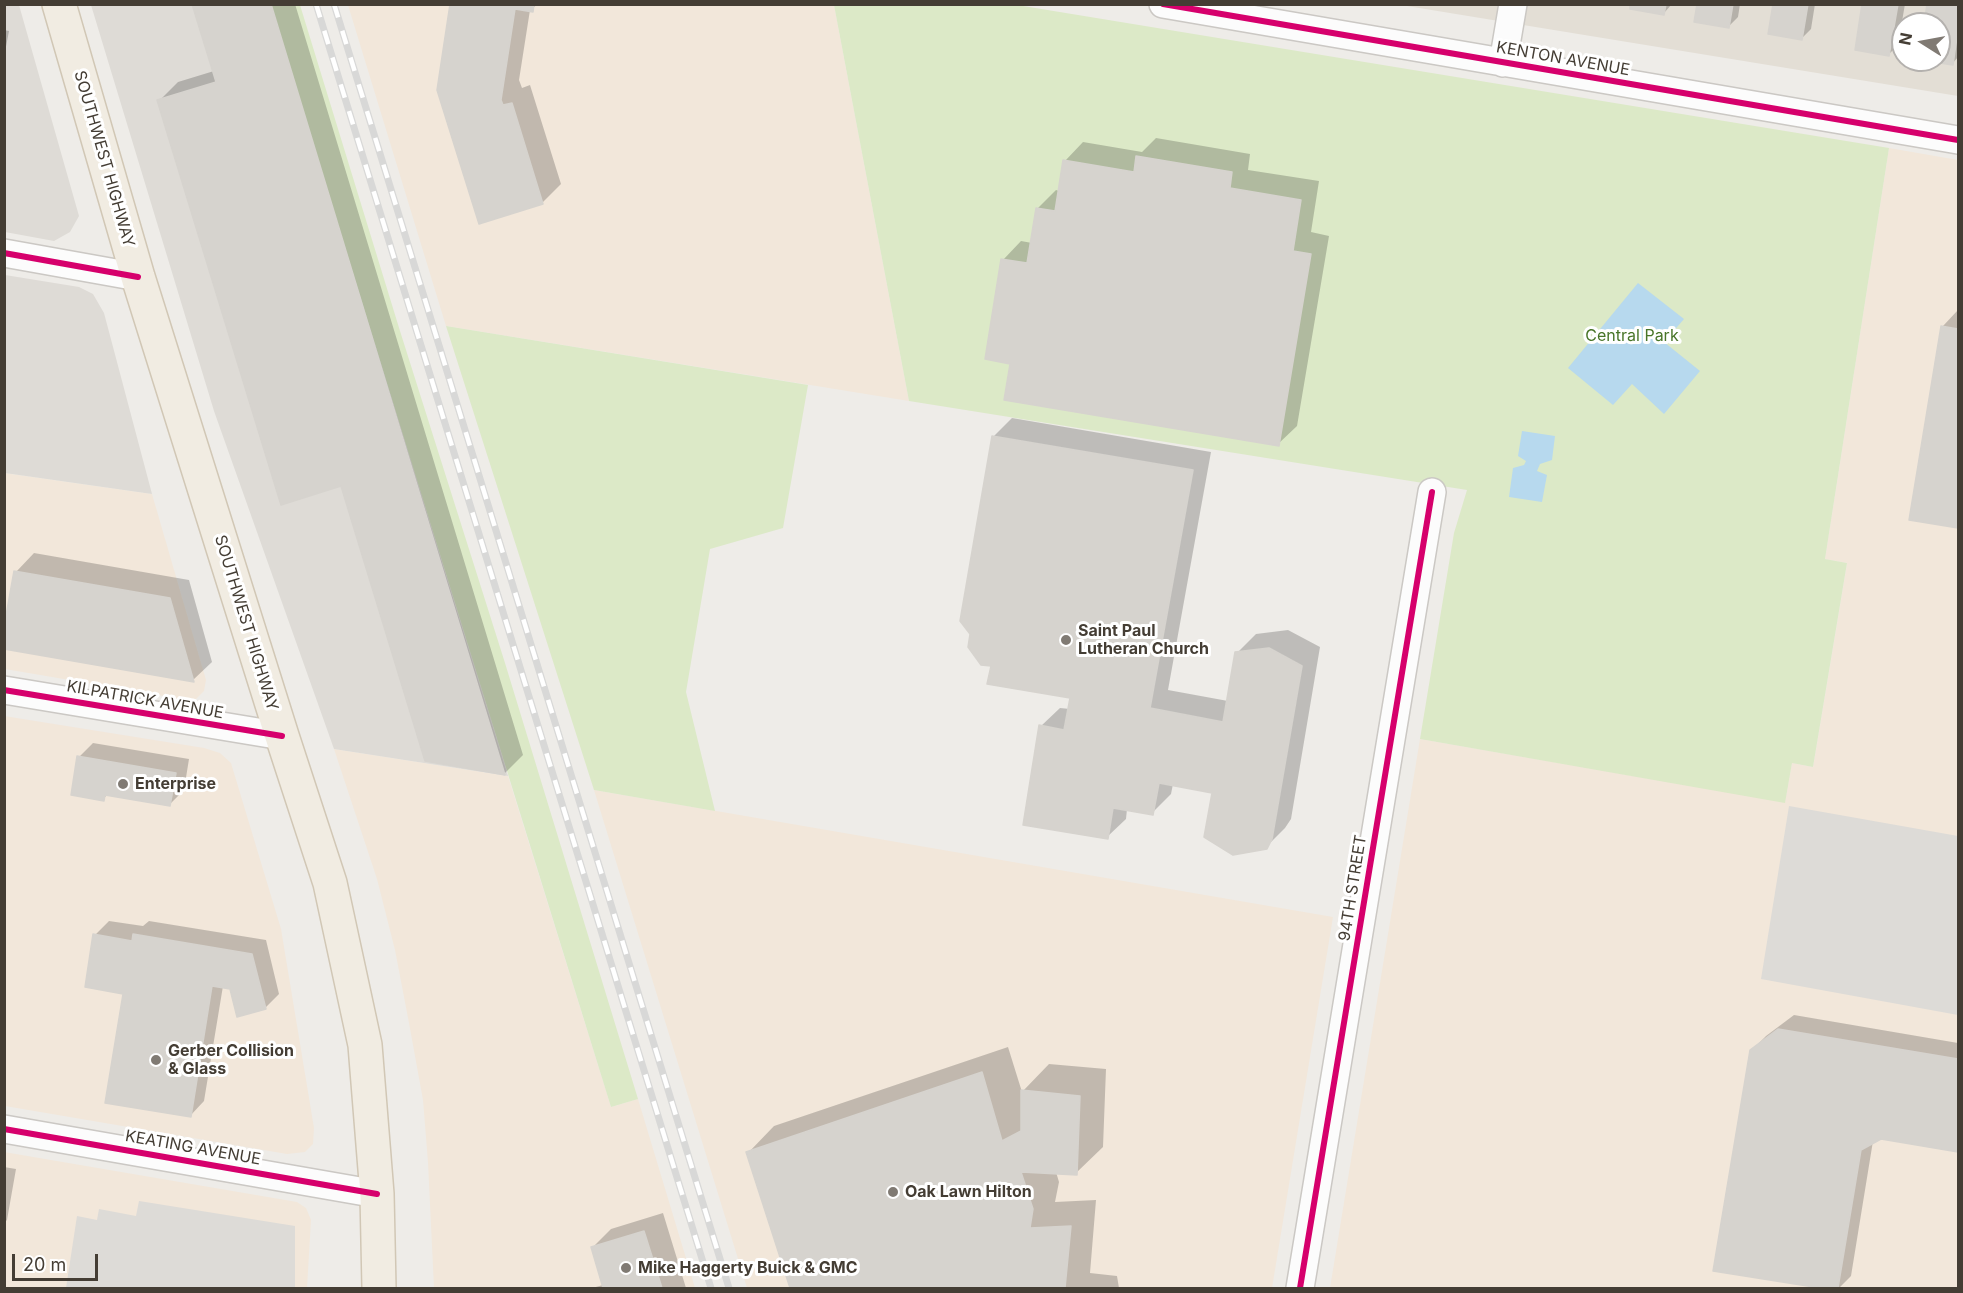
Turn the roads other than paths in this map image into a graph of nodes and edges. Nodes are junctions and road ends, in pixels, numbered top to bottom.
1 (59, 4) edge
2 (1163, 4) edge
3 (1513, 4) edge
4 (1503, 63) junction
5 (1959, 140) edge
6 (4, 253) edge
7 (138, 277) junction
8 (1432, 492) dead end
9 (4, 690) edge
10 (282, 736) junction
11 (4, 1129) edge
12 (377, 1194) junction
13 (379, 1288) edge
14 (1300, 1288) edge

1 - 7 main road, SOUTHWEST HIGHWAY
2 - 4 street, KENTON AVENUE
3 - 4 street
4 - 5 street, KENTON AVENUE
6 - 7 street
7 - 10 main road, SOUTHWEST HIGHWAY
8 - 14 street, 94TH STREET
9 - 10 street, KILPATRICK AVENUE
10 - 12 main road, SOUTHWEST HIGHWAY
11 - 12 street, KEATING AVENUE
12 - 13 main road, SOUTHWEST HIGHWAY

